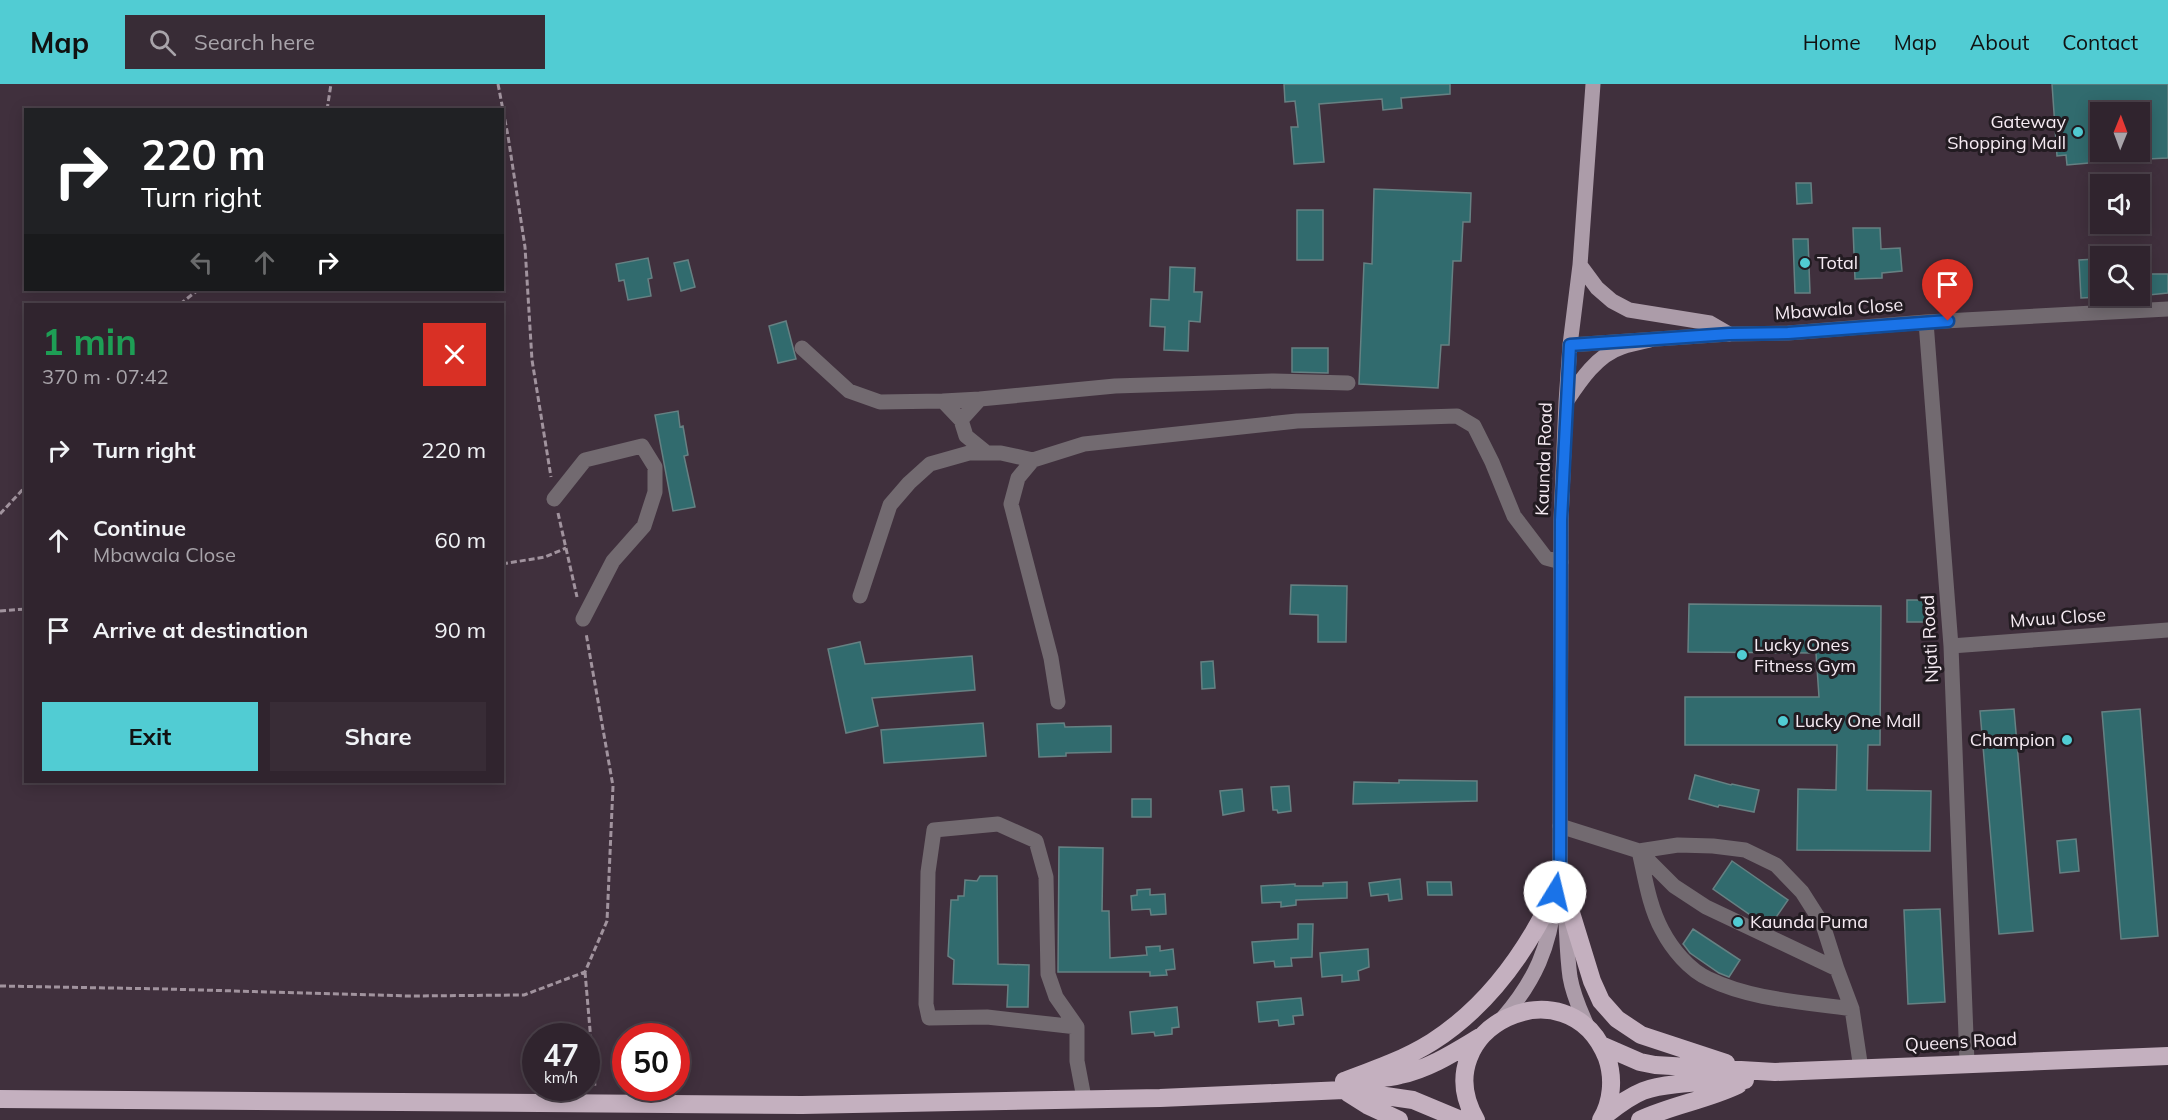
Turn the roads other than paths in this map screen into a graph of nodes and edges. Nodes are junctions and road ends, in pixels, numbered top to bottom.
1 (1593, 84) edge
2 (1580, 265) junction
3 (2168, 309) edge
4 (1926, 322) junction
5 (1729, 334) junction
6 (1650, 340) junction
7 (1570, 345) junction
8 (802, 348) dead end
9 (1348, 383) dead end
10 (980, 399) junction
11 (943, 401) junction
12 (1566, 402) junction
13 (961, 420) junction
14 (987, 453) junction
15 (1033, 460) junction
16 (554, 498) road end
17 (1561, 562) junction
18 (860, 596) dead end
19 (583, 620) road end
20 (2168, 630) edge
21 (1951, 646) junction
22 (1058, 702) dead end
23 (1560, 826) junction
24 (1639, 851) junction
25 (1560, 885) junction
26 (1837, 969) junction
27 (1852, 1009) junction
28 (1502, 1019) junction
29 (1077, 1028) junction
30 (1589, 1030) junction
31 (1481, 1036) junction
32 (1602, 1045) junction
33 (2168, 1056) edge
34 (1967, 1062) junction
35 (1861, 1069) junction
36 (1750, 1074) junction
37 (1344, 1086) junction
38 (1084, 1098) junction
39 (0, 1099) edge
40 (1602, 1118) edge
41 (1399, 1120) edge
42 (1461, 1120) edge
43 (1476, 1120) edge
44 (1640, 1120) edge

1 - 2 main road, Kaunda Road
2 - 5 main road
2 - 7 main road, Kaunda Road
3 - 4 street, Mbawala Close
4 - 5 street, Mbawala Close
4 - 21 street, Njati Road
5 - 6 street, Mbawala Close
6 - 7 street, Mbawala Close
6 - 12 main road
7 - 12 main road, Kaunda Road
8 - 11 street
9 - 10 street
10 - 11 street
10 - 13 street
11 - 13 street
12 - 17 main road, Kaunda Road
13 - 14 street
14 - 15 street
14 - 18 street
15 - 17 street
15 - 22 street
16 - 19 street
17 - 23 main road, Kaunda Road
20 - 21 street, Mvuu Close
21 - 34 street, Njati Road
23 - 24 street
23 - 25 main road, Kaunda Road
24 - 26 street
24 - 26 street
24 - 27 street
25 - 28 main road, Kaunda Road
25 - 30 main road, Kaunda Road
25 - 36 highway
25 - 37 highway
26 - 27 street
27 - 35 street
28 - 30 highway
28 - 31 highway
29 - 29 street
29 - 38 street
30 - 32 highway
31 - 37 highway
31 - 43 highway
32 - 36 highway
32 - 40 highway
33 - 34 highway, Queens Road
34 - 35 highway, Queens Road
35 - 36 highway, Queens Road
36 - 40 highway
36 - 44 highway
37 - 38 highway
37 - 41 highway
37 - 42 highway
38 - 39 highway

